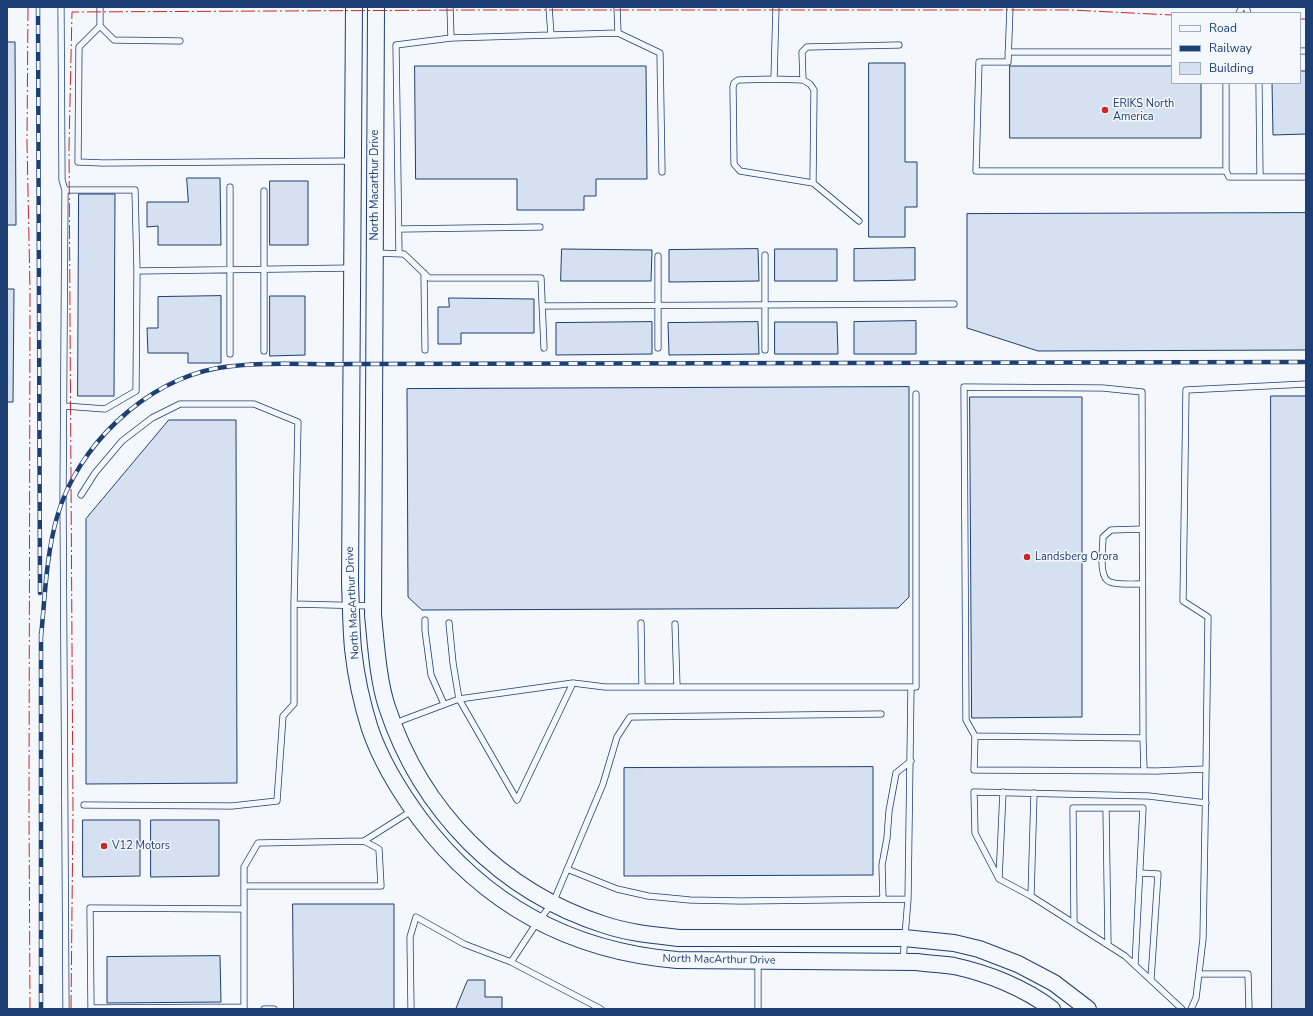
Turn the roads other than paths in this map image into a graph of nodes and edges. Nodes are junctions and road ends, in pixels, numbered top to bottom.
1 (61, 7) edge
2 (100, 7) edge
3 (354, 7) edge
4 (376, 7) edge
5 (450, 7) edge
6 (548, 7) edge
7 (617, 7) edge
8 (776, 7) edge
9 (1010, 7) edge
10 (100, 26) junction
11 (618, 32) junction
12 (551, 35) junction
13 (451, 38) junction
14 (180, 41) dead end
15 (899, 45) dead end
16 (1008, 52) junction
17 (1171, 52) edge
18 (774, 79) junction
19 (803, 80) junction
20 (1226, 84) edge
21 (1259, 84) edge
22 (353, 161) junction
23 (1226, 171) junction
24 (662, 172) dead end
25 (1260, 177) junction
26 (1306, 177) edge
27 (813, 182) junction
28 (230, 187) dead end
29 (65, 190) junction
30 (264, 190) dead end
31 (859, 221) dead end
32 (540, 227) dead end
33 (400, 229) junction
34 (375, 253) junction
35 (399, 254) junction
36 (765, 255) dead end
37 (658, 256) dead end
38 (352, 264) junction
39 (263, 269) junction
40 (230, 270) junction
41 (138, 271) junction
42 (424, 273) junction
43 (954, 304) dead end
44 (659, 305) junction
45 (765, 305) junction
46 (542, 306) junction
47 (544, 348) dead end
48 (658, 348) dead end
49 (425, 350) dead end
50 (765, 350) dead end
51 (264, 351) dead end
52 (230, 354) dead end
53 (374, 364) joint
54 (1306, 384) edge
55 (916, 394) dead end
56 (65, 406) junction
57 (80, 495) dead end
58 (1142, 529) junction
59 (1142, 584) junction
60 (294, 604) junction
61 (351, 605) junction
62 (373, 606) junction
63 (425, 620) dead end
64 (449, 623) dead end
65 (641, 623) dead end
66 (675, 624) dead end
67 (573, 683) junction
68 (642, 688) junction
69 (677, 688) junction
70 (911, 688) junction
71 (459, 699) junction
72 (444, 704) junction
73 (881, 714) dead end
74 (393, 724) junction
75 (975, 736) junction
76 (1142, 738) junction
77 (911, 761) junction
78 (1206, 769) junction
79 (1144, 771) junction
80 (1003, 792) junction
81 (1034, 793) junction
82 (1206, 803) junction
83 (84, 805) dead end
84 (1106, 808) junction
85 (413, 810) junction
86 (364, 841) junction
87 (567, 869) junction
88 (1140, 873) junction
89 (999, 879) junction
90 (244, 886) junction
91 (1031, 896) junction
92 (883, 899) junction
93 (908, 899) junction
94 (553, 903) junction
95 (244, 909) junction
96 (538, 921) junction
97 (1074, 923) junction
98 (904, 938) junction
99 (1108, 945) junction
100 (758, 961) junction
101 (511, 962) junction
102 (903, 962) junction
103 (1135, 965) junction
104 (1199, 974) junction
105 (1151, 979) junction
106 (244, 1008) edge
107 (66, 1009) edge
108 (264, 1009) edge
109 (274, 1009) edge
110 (411, 1009) edge
111 (601, 1009) edge
112 (758, 1009) edge
113 (1052, 1009) edge
114 (1088, 1009) edge
115 (1182, 1009) edge
116 (1191, 1009) edge
117 (1249, 1009) edge

1 - 29 lane
2 - 10 lane
3 - 22 main road, North Macarthur Drive
4 - 34 main road, North Macarthur Drive
5 - 13 lane
6 - 12 lane
7 - 11 lane
8 - 18 lane
9 - 16 lane
10 - 14 lane
10 - 22 lane
11 - 12 lane
11 - 24 lane
12 - 13 lane
13 - 33 lane
15 - 19 lane
16 - 17 lane
16 - 23 lane
18 - 19 lane
18 - 27 lane
19 - 27 lane
20 - 23 lane
21 - 25 lane
22 - 38 main road, North Macarthur Drive
23 - 25 lane
25 - 26 lane
27 - 31 lane
28 - 40 lane
29 - 41 lane
29 - 56 lane
30 - 39 lane
32 - 33 lane
33 - 35 lane
34 - 35 lane
34 - 53 main road, North Macarthur Drive
35 - 42 lane
36 - 45 lane
37 - 44 lane
38 - 39 lane
38 - 61 main road, North MacArthur Drive
39 - 40 lane
39 - 51 lane
40 - 41 lane
40 - 52 lane
41 - 56 lane
42 - 46 lane
42 - 49 lane
43 - 45 lane
44 - 45 lane
44 - 46 lane
44 - 48 lane
45 - 50 lane
46 - 47 lane
53 - 62 main road, North MacArthur Drive
54 - 78 lane
55 - 70 lane
56 - 107 lane
57 - 60 lane
58 - 59 lane
58 - 59 lane
58 - 75 lane
59 - 76 lane
60 - 61 lane
60 - 83 lane
61 - 62 lane
61 - 85 main road, North MacArthur Drive
62 - 74 main road, North MacArthur Drive
63 - 72 lane
64 - 71 lane
65 - 68 lane
66 - 69 lane
67 - 68 lane
67 - 71 lane
67 - 71 lane
68 - 69 lane
69 - 70 lane
70 - 77 lane
71 - 72 lane
72 - 74 lane
73 - 87 lane
74 - 94 main road, North MacArthur Drive
75 - 76 lane
75 - 79 lane
76 - 79 lane
77 - 92 lane
77 - 93 lane
78 - 79 lane
78 - 82 lane
80 - 81 lane
80 - 89 lane
80 - 89 lane
81 - 82 lane
81 - 91 lane
82 - 104 lane
84 - 88 lane
84 - 97 lane
84 - 99 lane
85 - 86 lane
85 - 96 main road, North MacArthur Drive
86 - 90 lane
86 - 90 lane
87 - 92 lane
87 - 94 lane
88 - 103 lane
88 - 105 lane
89 - 91 lane
90 - 95 lane
91 - 97 lane
92 - 93 lane
93 - 98 lane
94 - 96 lane
94 - 98 main road, North MacArthur Drive
95 - 106 lane
95 - 106 lane
96 - 100 main road, North MacArthur Drive
96 - 101 lane
97 - 99 lane
98 - 102 lane
98 - 114 main road, North MacArthur Drive
99 - 103 lane
100 - 102 main road, North MacArthur Drive
100 - 112 lane
101 - 110 lane
101 - 111 lane
102 - 113 main road, North MacArthur Drive
103 - 105 lane
104 - 116 lane
104 - 117 lane
105 - 115 lane
108 - 109 lane

